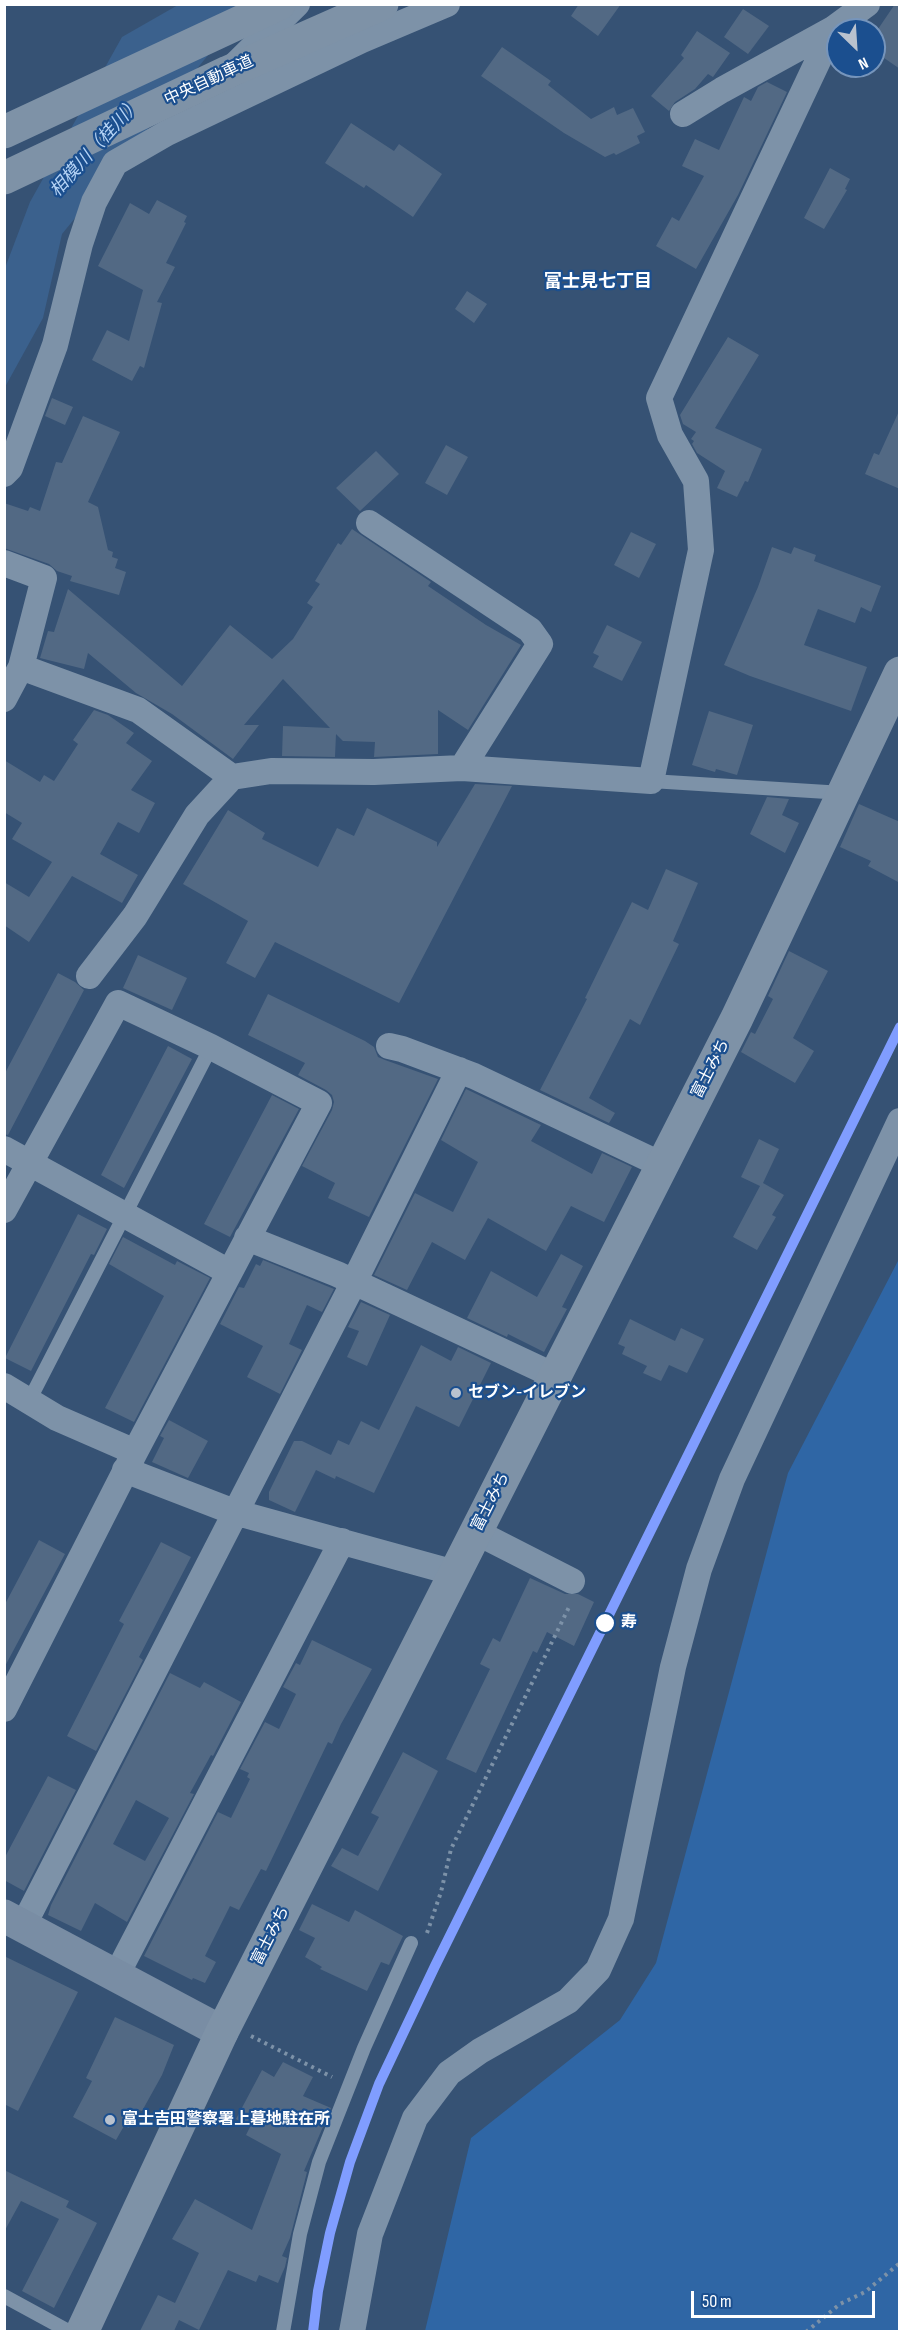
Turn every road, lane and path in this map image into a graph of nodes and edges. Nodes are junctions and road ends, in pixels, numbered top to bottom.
1 (279, 4) edge
2 (297, 4) edge
3 (382, 4) edge
4 (447, 4) edge
5 (867, 4) edge
6 (848, 18) edge
7 (826, 33) edge
8 (826, 44) edge
9 (683, 114) dead end
10 (4, 132) edge
11 (167, 132) junction
12 (4, 178) edge
13 (4, 474) edge
14 (369, 523) dead end
15 (4, 563) edge
16 (21, 667) junction
17 (900, 673) edge
18 (4, 699) edge
19 (462, 768) junction
20 (232, 777) junction
21 (651, 781) junction
22 (843, 793) junction
23 (89, 976) dead end
24 (389, 1046) dead end
25 (211, 1047) junction
26 (459, 1070) junction
27 (900, 1121) edge
28 (4, 1149) edge
29 (29, 1162) junction
30 (662, 1165) junction
31 (4, 1210) edge
32 (124, 1215) junction
33 (247, 1238) junction
34 (229, 1272) junction
35 (354, 1282) junction
36 (555, 1376) junction
37 (4, 1386) edge
38 (29, 1401) junction
39 (130, 1461) junction
40 (234, 1512) junction
41 (476, 1532) junction
42 (342, 1541) junction
43 (455, 1573) junction
44 (572, 1581) joint
45 (4, 1709) edge
46 (14, 1921) edge
47 (411, 1943) joint
48 (116, 1976) junction
49 (224, 2028) junction
50 (349, 2085) junction
51 (900, 2263) edge
52 (4, 2296) edge
53 (70, 2331) edge
54 (82, 2331) edge
55 (284, 2331) edge
56 (352, 2331) edge
57 (806, 2331) edge

1 - 10 highway
2 - 11 street
3 - 12 highway, 中央自動車道, bridge
4 - 11 street
5 - 6 street
7 - 9 street
8 - 21 street
11 - 13 street
14 - 19 street
15 - 16 street
16 - 18 street
16 - 20 street
17 - 22 highway, 富士みち
19 - 20 street
19 - 21 street
20 - 23 street
21 - 22 lane
22 - 30 highway, 富士みち
24 - 26 street
25 - 29 street
25 - 32 lane
25 - 33 street
26 - 30 street
26 - 35 street
27 - 56 street
28 - 29 street
29 - 31 street
29 - 32 street
30 - 36 highway, 富士みち
32 - 34 street
32 - 38 lane
33 - 34 street
33 - 35 street
34 - 39 street
35 - 36 street
35 - 40 street
36 - 41 highway, 富士みち
37 - 38 street
38 - 39 street
39 - 40 street
39 - 45 street
40 - 42 street
40 - 46 street
41 - 43 highway, 富士みち
41 - 44 street
42 - 43 street
42 - 48 street
43 - 49 highway, 富士みち
44 - 47 path
46 - 48 street
47 - 50 lane
48 - 49 street
49 - 50 path
49 - 54 highway, 富士みち
50 - 55 lane
51 - 57 path
52 - 53 lane

